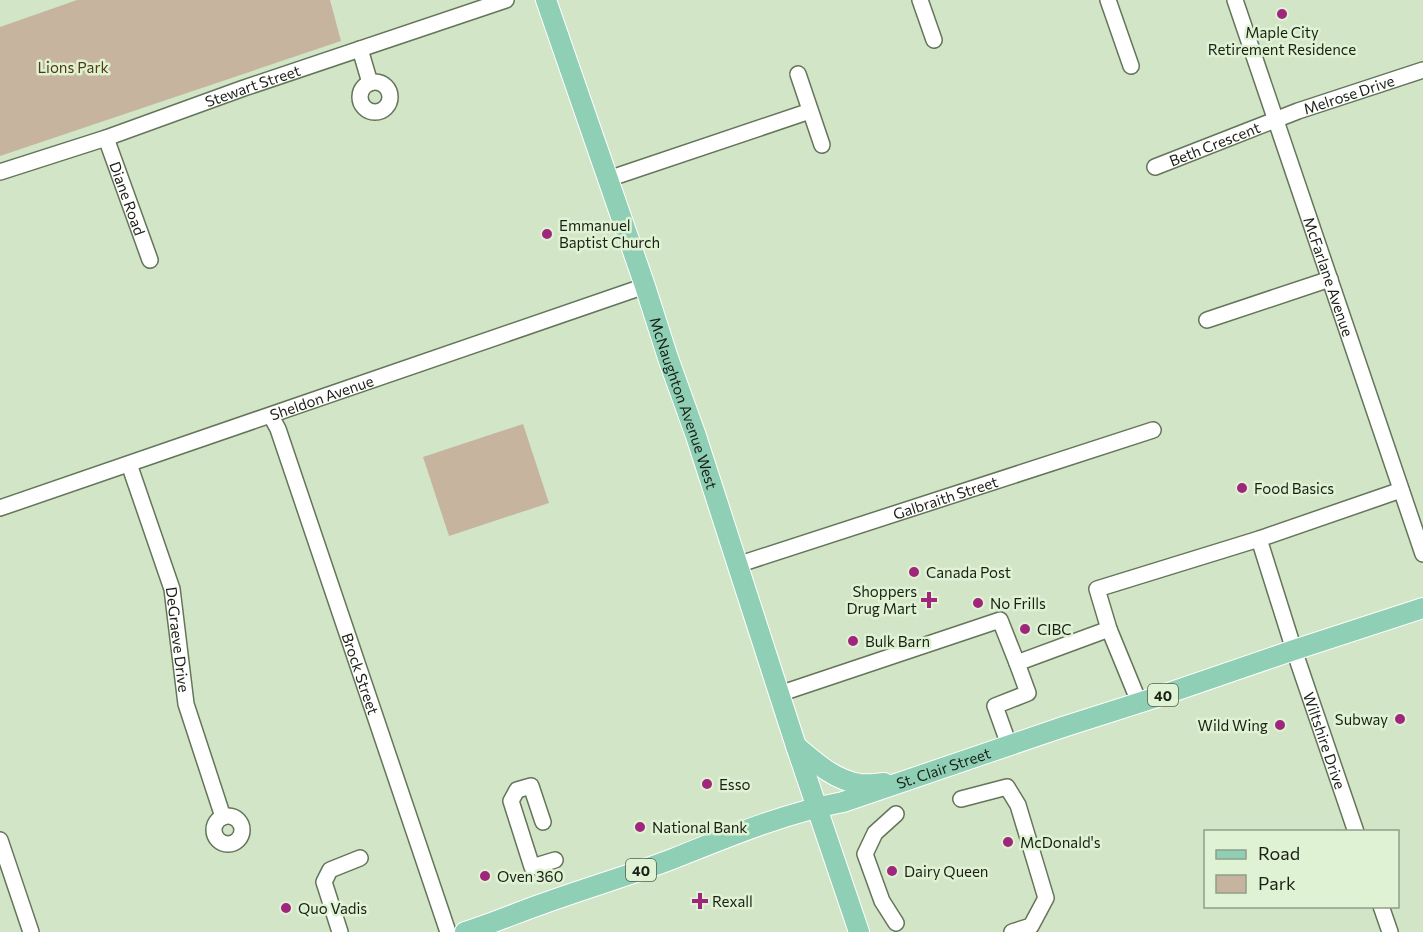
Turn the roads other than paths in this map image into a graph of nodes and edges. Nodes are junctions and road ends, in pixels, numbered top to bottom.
1 (506, 0) edge
2 (546, 0) edge
3 (920, 0) edge
4 (1108, 0) edge
5 (1235, 0) edge
6 (934, 40) dead end
7 (360, 49) junction
8 (1131, 66) dead end
9 (1423, 70) edge
10 (798, 74) dead end
11 (370, 83) dead end
12 (810, 111) junction
13 (1276, 120) junction
14 (106, 138) junction
15 (822, 145) dead end
16 (1155, 168) dead end
17 (0, 172) edge
18 (608, 179) junction
19 (150, 260) dead end
20 (1330, 279) junction
21 (645, 286) junction
22 (1207, 320) dead end
23 (271, 416) junction
24 (1153, 430) dead end
25 (129, 464) junction
26 (1401, 490) junction
27 (0, 508) edge
28 (1259, 539) junction
29 (1423, 554) edge
30 (737, 566) junction
31 (1423, 608) edge
32 (1109, 628) junction
33 (1294, 650) junction
34 (1017, 663) junction
35 (779, 694) junction
36 (1139, 702) junction
37 (1009, 745) junction
38 (796, 746) junction
39 (904, 781) junction
40 (961, 799) dead end
41 (817, 807) junction
42 (896, 814) dead end
43 (223, 818) dead end
44 (543, 822) dead end
45 (1356, 830) edge
46 (0, 840) edge
47 (360, 858) dead end
48 (555, 860) dead end
49 (1382, 908) edge
50 (896, 923) dead end
51 (505, 926) edge
52 (31, 932) edge
53 (340, 932) edge
54 (448, 932) edge
55 (465, 932) edge
56 (859, 932) edge
57 (1012, 932) edge
58 (1390, 932) edge

1 - 7 street, Stewart Street
2 - 18 main road, McNaughton Avenue West
3 - 6 street
4 - 8 street
5 - 13 street, McFarlane Avenue
7 - 11 street
7 - 14 street, Stewart Street
9 - 13 street, Melrose Drive
10 - 12 street
12 - 15 street
12 - 18 street
13 - 16 street, Beth Crescent
13 - 20 street, McFarlane Avenue
14 - 17 street, Stewart Street
14 - 19 street, Diane Road
18 - 21 main road, McNaughton Avenue West
20 - 22 street
20 - 26 street, McFarlane Avenue
21 - 23 street, Sheldon Avenue
21 - 30 main road, McNaughton Avenue West
23 - 25 street, Sheldon Avenue
23 - 54 street, Brock Street
24 - 30 street, Galbraith Street
25 - 27 street, Sheldon Avenue
25 - 43 street, DeGraeve Drive
26 - 28 street
26 - 29 street, McFarlane Avenue
28 - 32 street
28 - 33 street, Wiltshire Drive
30 - 35 main road, McNaughton Avenue West
31 - 33 main road, St. Clair Street / 40
32 - 34 street
32 - 36 street
33 - 36 main road, St. Clair Street / 40
33 - 45 street, Wiltshire Drive
34 - 35 street
34 - 37 street
35 - 38 main road, McNaughton Avenue West
36 - 37 main road, St. Clair Street / 40
37 - 39 main road, St. Clair Street / 40
38 - 39 main road
38 - 41 main road, McNaughton Avenue West
39 - 41 main road, St. Clair Street / 40
40 - 57 street
41 - 51 main road, St. Clair Street / 40
41 - 56 main road, McNaughton Avenue West
42 - 50 street
44 - 48 street
46 - 52 street
47 - 53 street
49 - 58 street
51 - 55 main road, St. Clair Street / 40

